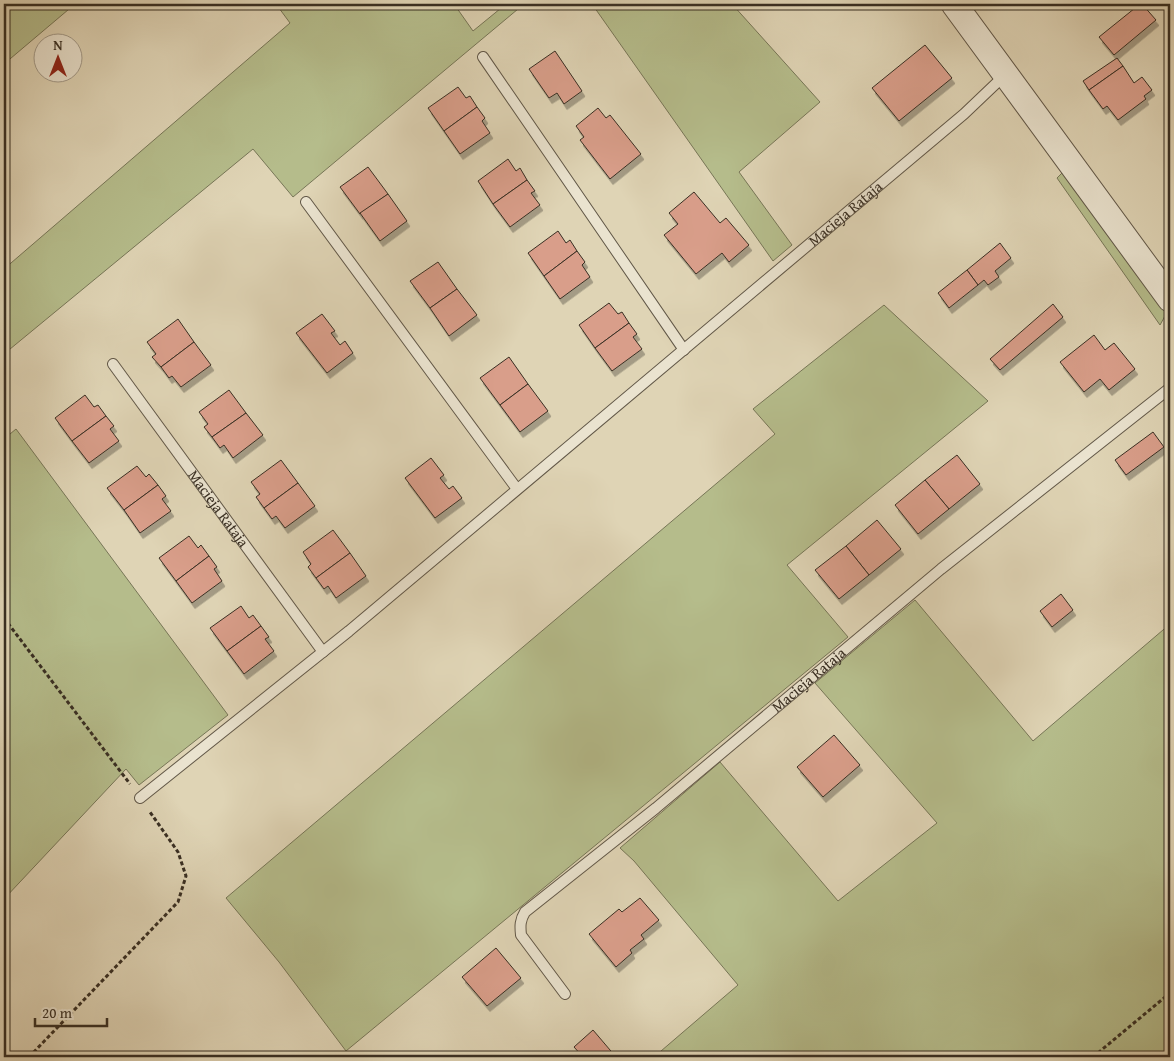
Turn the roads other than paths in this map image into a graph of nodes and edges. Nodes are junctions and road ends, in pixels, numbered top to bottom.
1 (954, 4) edge
2 (483, 57) dead end
3 (1006, 74) junction
4 (306, 202) dead end
5 (1170, 299) edge
6 (684, 350) junction
7 (113, 364) dead end
8 (1170, 388) edge
9 (517, 490) junction
10 (323, 652) junction
11 (140, 798) road end
12 (564, 994) dead end

1 - 3 street
2 - 6 lane
3 - 5 street
3 - 6 lane, Macieja Rataja
4 - 9 lane
6 - 9 lane, Macieja Rataja
7 - 10 lane, Macieja Rataja
8 - 12 lane, Macieja Rataja
9 - 10 lane, Macieja Rataja
10 - 11 lane, Macieja Rataja

